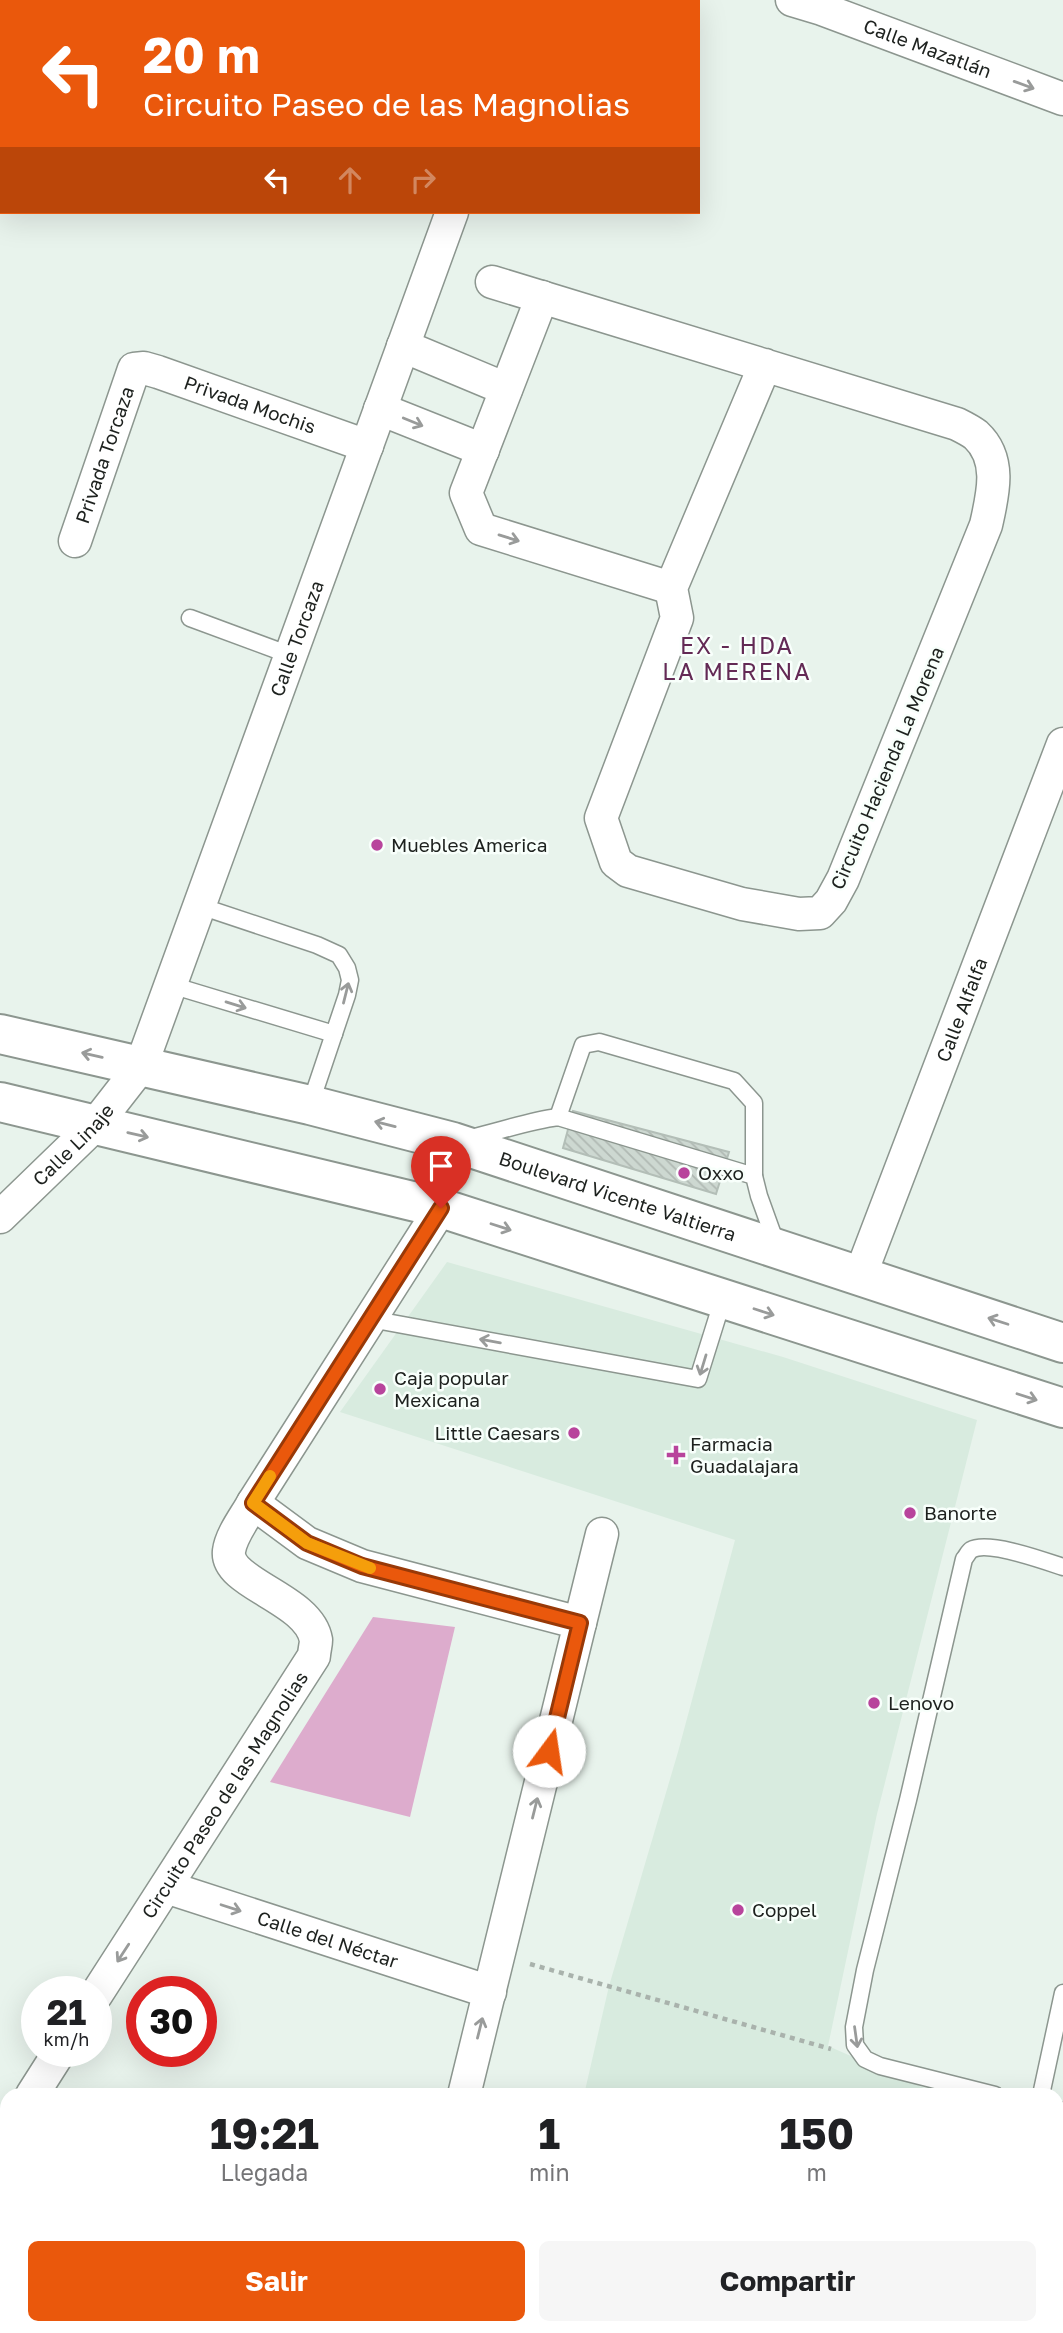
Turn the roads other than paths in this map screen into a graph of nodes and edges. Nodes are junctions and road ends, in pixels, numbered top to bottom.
1 (792, 0) edge
2 (824, 5) edge
3 (1063, 99) edge
4 (451, 214) edge
5 (492, 282) dead end
6 (542, 297) junction
7 (403, 346) junction
8 (765, 365) junction
9 (134, 369) joint
10 (506, 389) junction
11 (380, 409) junction
12 (367, 446) junction
13 (483, 450) junction
14 (75, 541) dead end
15 (671, 588) junction
16 (190, 618) dead end
17 (290, 655) junction
18 (1063, 744) edge
19 (200, 906) dead end
20 (171, 985) junction
21 (0, 1034) edge
22 (334, 1034) junction
23 (141, 1066) junction
24 (0, 1102) edge
25 (310, 1105) junction
26 (558, 1117) junction
27 (95, 1125) junction
28 (453, 1142) junction
29 (754, 1176) junction
30 (441, 1208) junction
31 (0, 1217) edge
32 (778, 1249) junction
33 (860, 1276) junction
34 (723, 1299) junction
35 (370, 1319) junction
36 (1063, 1343) edge
37 (1063, 1408) edge
38 (253, 1503) junction
39 (602, 1534) dead end
40 (1063, 1567) edge
41 (580, 1623) junction
42 (166, 1886) junction
43 (108, 1976) edge
44 (489, 1992) junction
45 (1063, 1993) edge
46 (50, 2067) edge
47 (36, 2088) edge
48 (466, 2088) edge
49 (967, 2088) edge
50 (1043, 2088) edge

1 - 2 street, Calle Mazatlán
2 -> 3 street, Calle Mazatlán
4 - 7 street, Calle Torcaza
5 - 6 street, Circuito Hacienda La Morena
6 - 8 street, Circuito Hacienda La Morena
6 - 10 street
7 - 10 street
7 - 11 street, Calle Torcaza
8 - 15 street
8 - 15 street, Circuito Hacienda La Morena
9 - 12 street, Privada Mochis
9 - 14 street, Privada Torcaza
10 - 13 street
11 - 12 street, Calle Torcaza
11 -> 13 street
12 - 17 street, Calle Torcaza
13 -> 15 street
16 - 17 lane
17 - 20 street, Calle Torcaza
18 - 33 street, Calle Alfalfa
22 -> 19 lane
20 -> 22 lane
20 - 23 street, Calle Torcaza
23 -> 21 main road, Boulevard Vicente Valtierra
22 - 25 lane
23 - 25 main road, Boulevard Vicente Valtierra
23 - 27 street, Calle Linaje
24 - 27 main road
28 -> 25 main road, Boulevard Vicente Valtierra
26 - 28 lane
26 - 29 lane
26 - 29 lane
27 -> 30 main road
27 - 31 street, Calle Linaje
28 - 32 main road, Boulevard Vicente Valtierra
29 - 32 lane
30 -> 34 main road
30 - 35 street, Circuito Paseo de las Magnolias
32 - 33 main road, Boulevard Vicente Valtierra
36 -> 33 main road, Boulevard Vicente Valtierra
34 -> 35 lane
34 -> 37 main road
35 - 38 street, Circuito Paseo de las Magnolias
38 - 41 street
38 - 42 street, Circuito Paseo de las Magnolias
39 - 41 street
40 -> 49 lane
44 -> 41 street
42 -> 43 street, Circuito Paseo de las Magnolias
42 -> 44 street, Calle del Néctar
48 -> 44 street
45 - 50 lane
46 - 47 street

